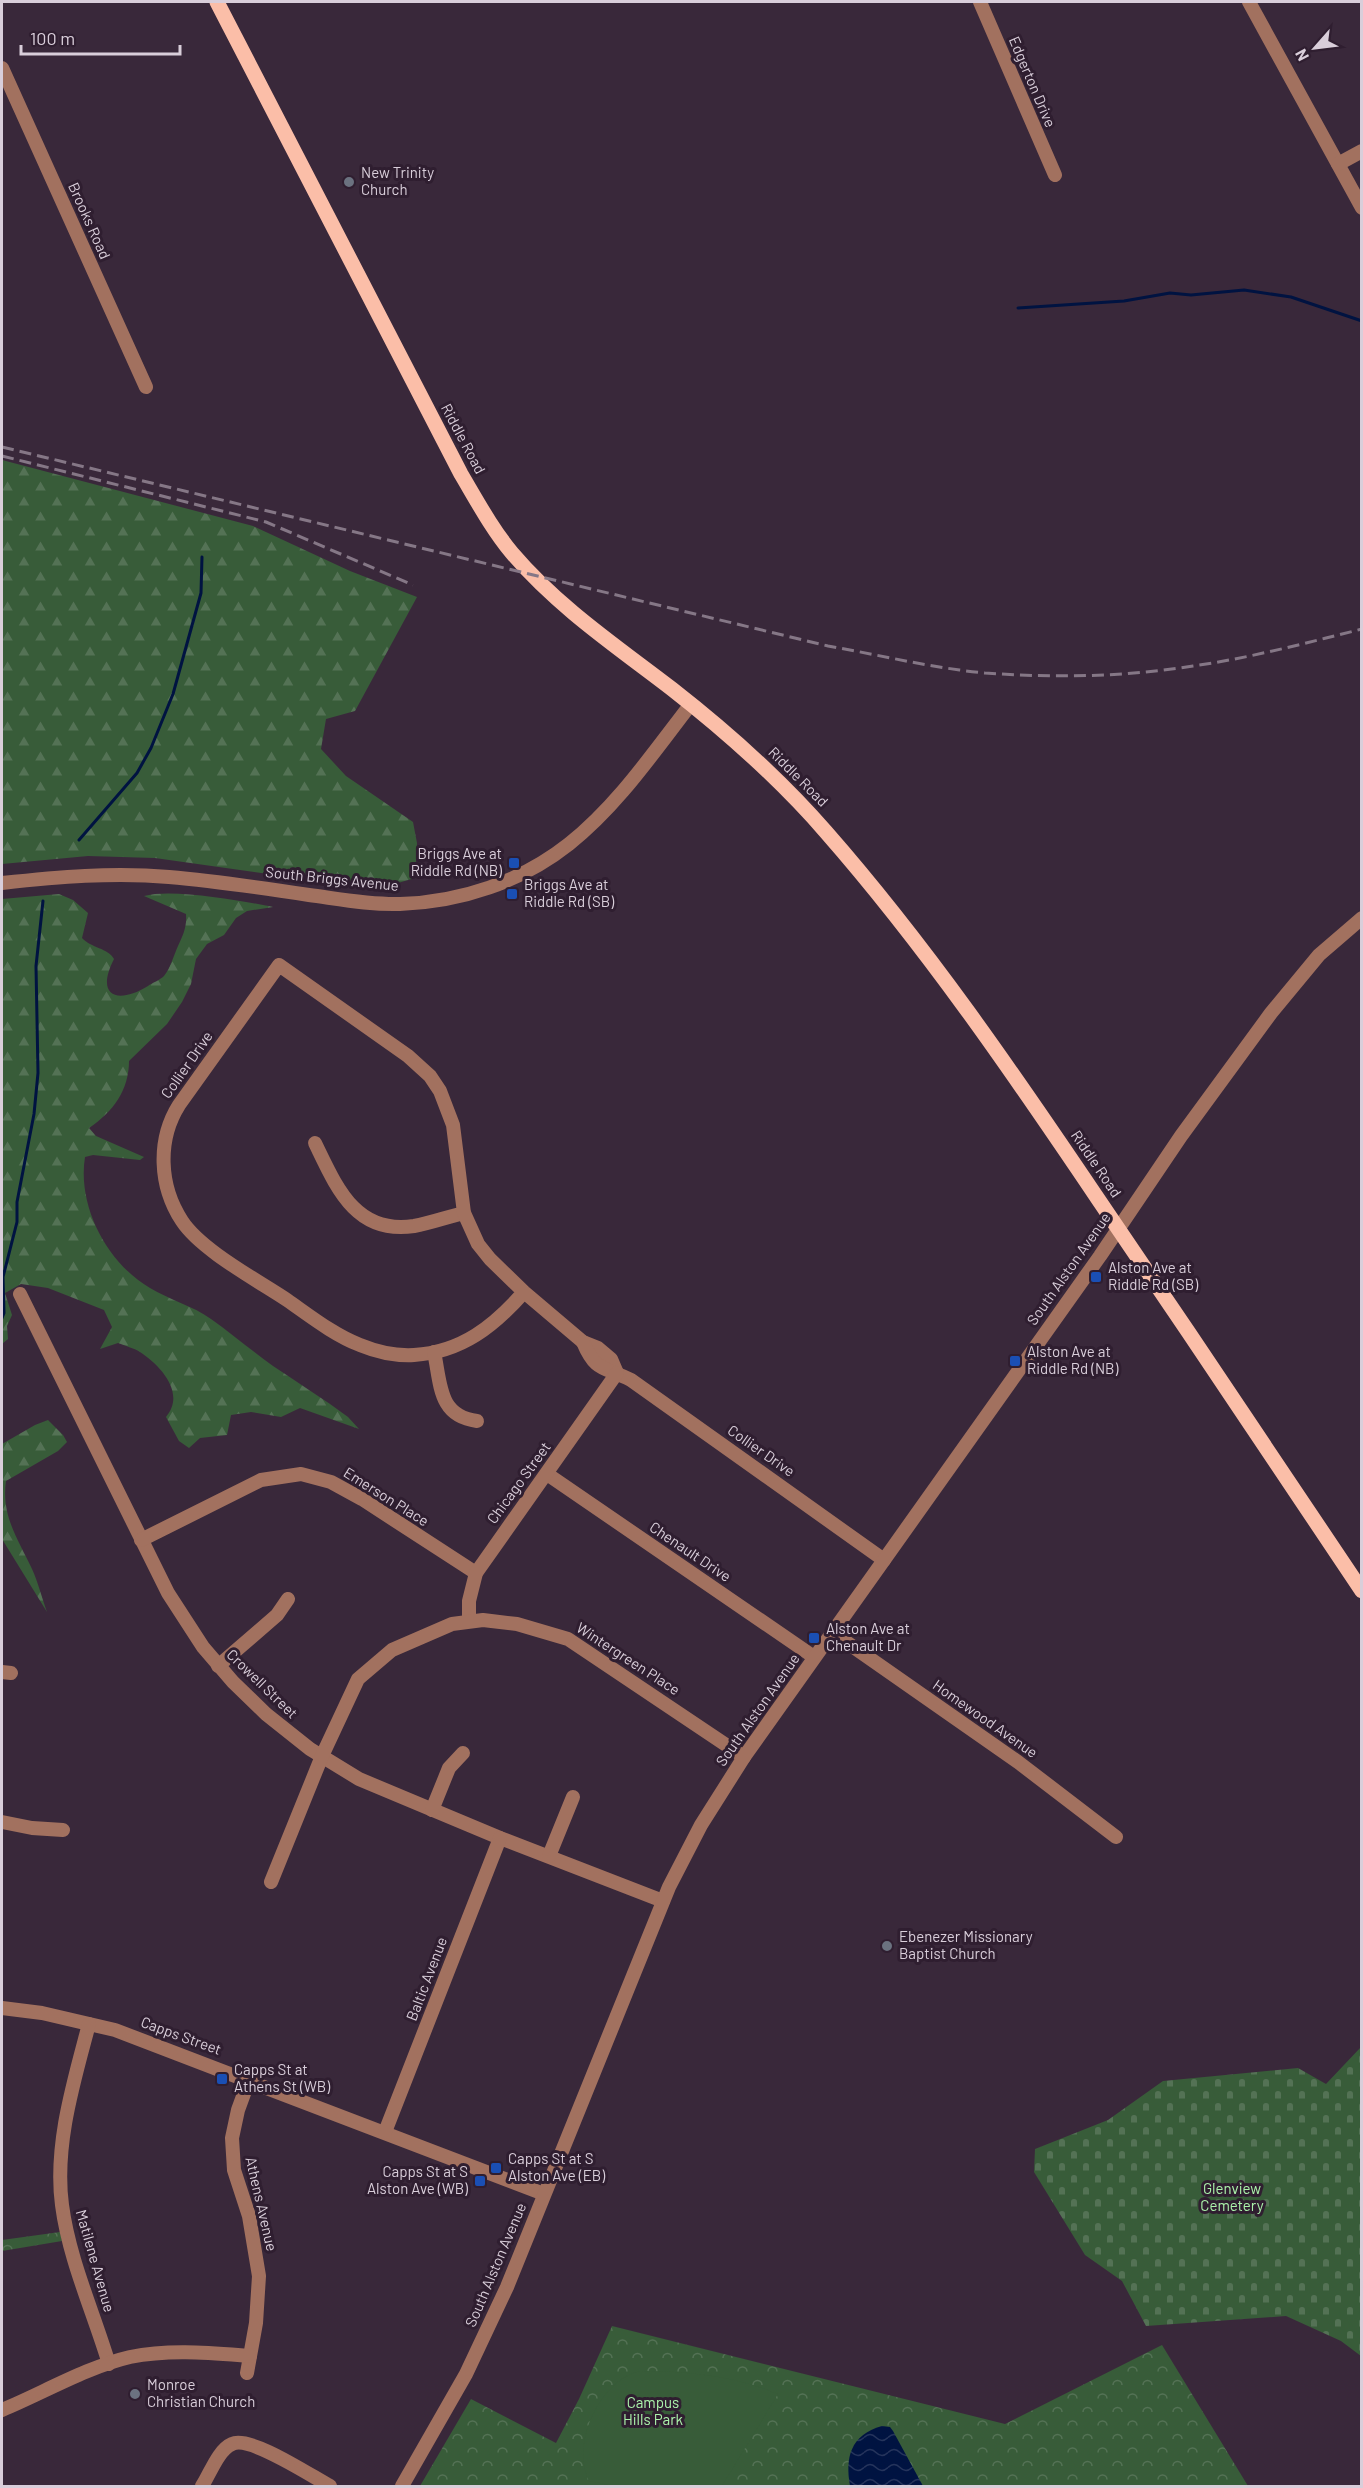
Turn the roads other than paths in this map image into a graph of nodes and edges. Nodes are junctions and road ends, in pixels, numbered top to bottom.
1 (217, 2) edge
2 (980, 2) edge
3 (1249, 2) edge
4 (2, 68) edge
5 (1362, 151) edge
6 (1338, 164) junction
7 (1054, 175) dead end
8 (1362, 207) edge
9 (146, 387) dead end
10 (691, 704) junction
11 (2, 883) edge
12 (1362, 918) edge
13 (315, 1143) dead end
14 (464, 1213) junction
15 (1118, 1228) junction
16 (524, 1292) junction
17 (20, 1294) dead end
18 (434, 1352) junction
19 (617, 1373) junction
20 (477, 1421) dead end
21 (548, 1474) junction
22 (141, 1540) junction
23 (884, 1560) junction
24 (476, 1573) junction
25 (1362, 1591) edge
26 (288, 1599) dead end
27 (469, 1620) junction
28 (832, 1632) junction
29 (814, 1658) junction
30 (219, 1666) junction
31 (463, 1753) dead end
32 (322, 1756) junction
33 (744, 1757) junction
34 (573, 1797) dead end
35 (432, 1810) junction
36 (2, 1822) edge
37 (63, 1830) dead end
38 (1116, 1837) dead end
39 (500, 1838) junction
40 (549, 1856) junction
41 (272, 1882) dead end
42 (663, 1901) junction
43 (2, 2008) edge
44 (89, 2024) junction
45 (249, 2080) junction
46 (385, 2132) junction
47 (544, 2194) junction
48 (250, 2356) junction
49 (108, 2364) junction
50 (247, 2373) dead end
51 (2, 2410) edge
52 (202, 2487) edge
53 (330, 2487) edge
54 (402, 2487) edge

1 - 10 main road, Riddle Road
2 - 7 street, Edgerton Drive
3 - 6 street
4 - 9 street, Brooks Road
5 - 6 street
6 - 8 street
10 - 11 street, South Briggs Avenue
10 - 15 main road, Riddle Road
12 - 15 street, South Alston Avenue
13 - 14 street
14 - 16 street, Collier Drive
14 - 18 street, Collier Drive
15 - 23 street, South Alston Avenue
15 - 25 main road, Riddle Road
16 - 18 street, Collier Drive
16 - 19 street, Collier Drive
17 - 22 street, Crowell Street
18 - 20 street
19 - 21 street, Chicago Street
19 - 23 street, Collier Drive
21 - 24 street, Chicago Street
21 - 29 street, Chenault Drive
22 - 24 street, Emerson Place
22 - 30 street, Crowell Street
23 - 28 street, South Alston Avenue
24 - 27 street, Chicago Street
26 - 30 street
27 - 32 street, Wintergreen Place
27 - 33 street, Wintergreen Place
28 - 29 street, South Alston Avenue
28 - 38 street, Homewood Avenue
29 - 33 street, South Alston Avenue
30 - 32 street, Crowell Street
31 - 35 street
32 - 35 street, Crowell Street
32 - 41 street, Wintergreen Place
33 - 42 street, South Alston Avenue
34 - 40 street
35 - 39 street, Crowell Street
36 - 37 street
39 - 40 street, Crowell Street
39 - 46 street, Baltic Avenue
40 - 42 street, Crowell Street
42 - 47 street, South Alston Avenue
43 - 44 street, Capps Street
44 - 45 street, Capps Street
44 - 49 street, Matilene Avenue
45 - 46 street, Capps Street
45 - 48 street, Athens Avenue
46 - 47 street, Capps Street
47 - 54 street, South Alston Avenue
48 - 49 street
48 - 50 street, Athens Avenue
49 - 51 street
52 - 53 street

